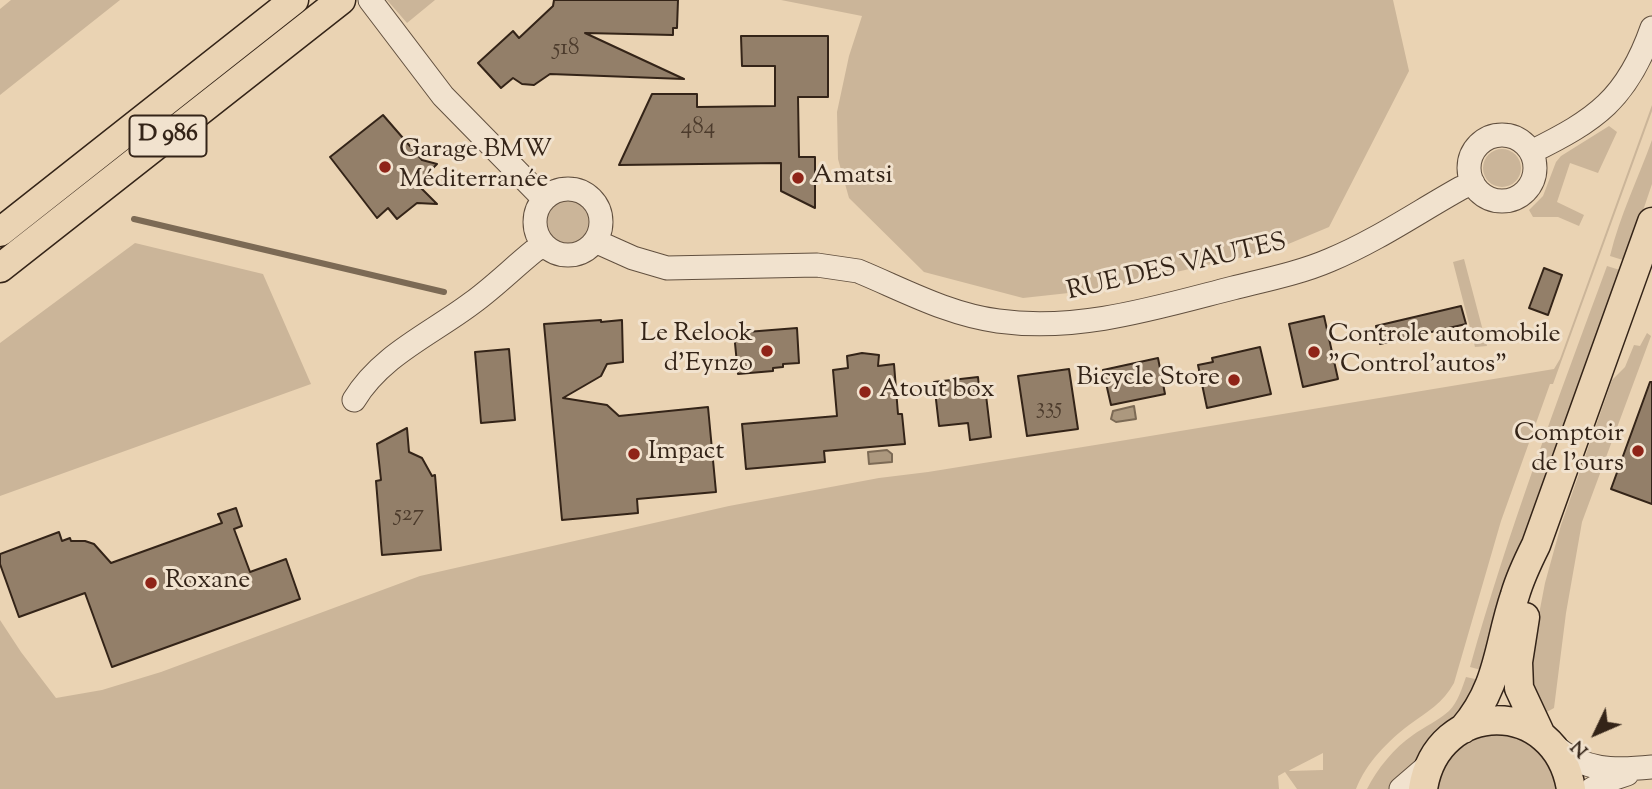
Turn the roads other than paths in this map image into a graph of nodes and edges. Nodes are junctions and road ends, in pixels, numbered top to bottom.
1 (294, 0) edge
2 (370, 0) edge
3 (338, 2) edge
4 (1652, 28) edge
5 (1531, 152) junction
6 (1473, 183) junction
7 (544, 199) junction
8 (1652, 222) edge
9 (0, 232) edge
10 (595, 241) junction
11 (544, 245) junction
12 (0, 268) edge
13 (354, 400) dead end
14 (1536, 545) junction
15 (1462, 729) junction
16 (1547, 740) junction
17 (1648, 768) edge
18 (1427, 777) edge
19 (1401, 789) edge
20 (1571, 789) edge
21 (1592, 789) edge

1 - 9 main road, D 986
2 - 7 street
3 - 12 main road, D 986
4 - 5 street
5 - 6 street
5 - 6 street
6 - 10 street, RUE DES VAUTES
7 - 10 street
7 - 11 street
8 - 14 main road
10 - 11 street
11 - 13 street
14 - 15 main road
14 - 16 main road
15 - 16 main road
15 - 18 main road
16 - 17 street
16 - 20 main road
17 - 21 street
18 - 19 street

